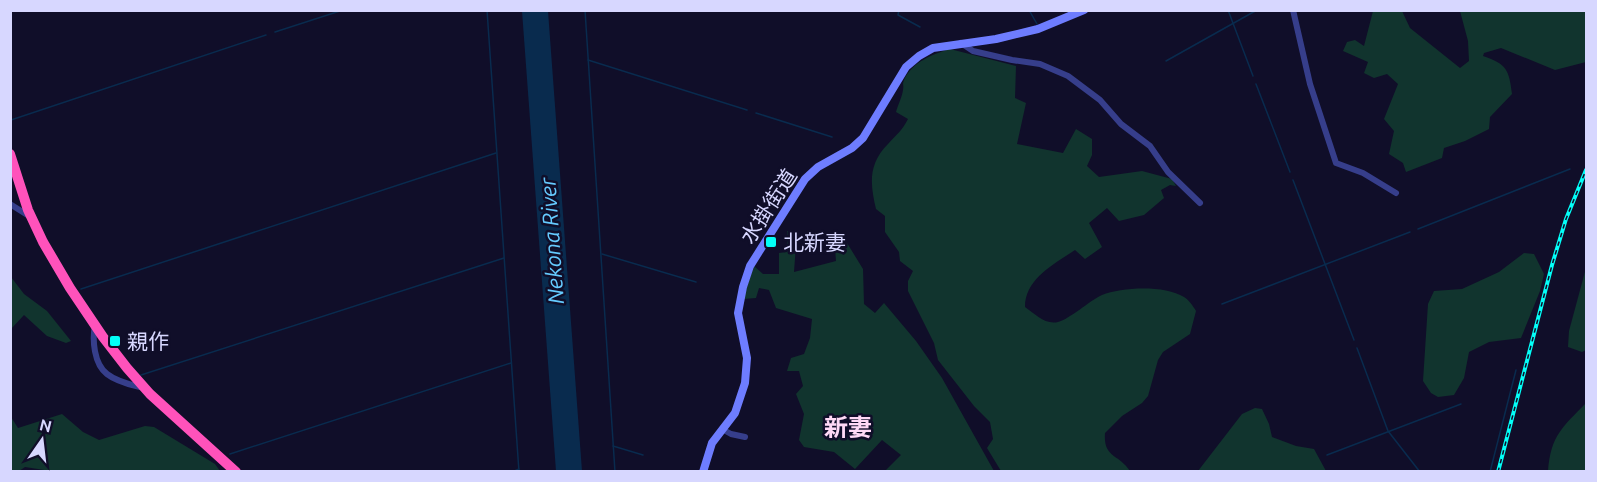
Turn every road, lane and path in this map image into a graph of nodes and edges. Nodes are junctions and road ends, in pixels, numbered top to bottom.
1 (1084, 10) edge
2 (1293, 10) edge
3 (961, 43) junction
4 (10, 154) edge
5 (1396, 193) dead end
6 (10, 204) edge
7 (1200, 204) dead end
8 (30, 216) junction
9 (95, 324) junction
10 (146, 389) junction
11 (722, 429) junction
12 (745, 437) dead end
13 (236, 471) edge
14 (703, 471) edge

1 - 3 main road, 水掛街道
2 - 5 street
3 - 7 street
3 - 11 main road, 水掛街道
4 - 8 highway
6 - 8 street
8 - 9 highway
9 - 10 highway
9 - 10 street
10 - 13 highway
11 - 12 street
11 - 14 main road, 水掛街道

